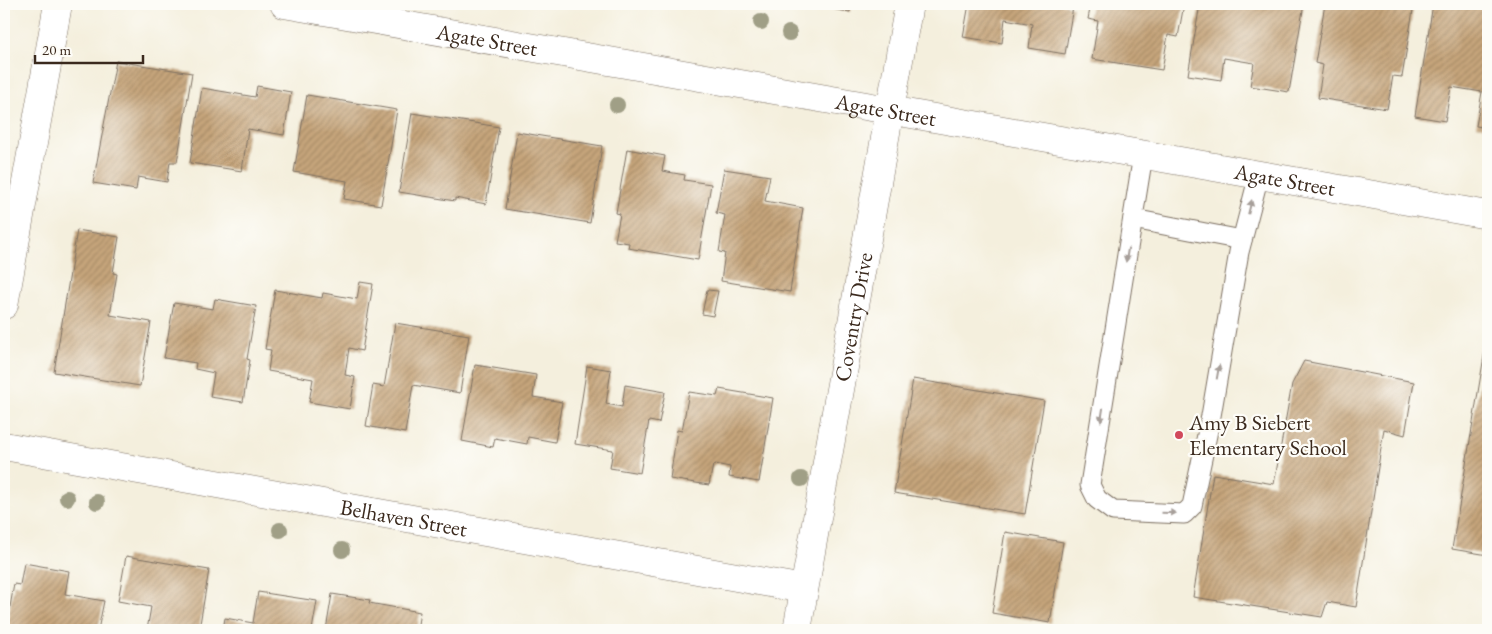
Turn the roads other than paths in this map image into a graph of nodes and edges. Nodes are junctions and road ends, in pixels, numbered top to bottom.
1 (58, 4) edge
2 (284, 4) edge
3 (909, 4) edge
4 (890, 110) junction
5 (1143, 155) junction
6 (1259, 175) junction
7 (1488, 215) edge
8 (1133, 218) junction
9 (1242, 240) junction
10 (4, 305) edge
11 (4, 446) edge
12 (804, 589) junction
13 (797, 630) edge

1 - 10 street
2 - 4 street, Agate Street
3 - 4 street, Coventry Drive
4 - 5 street, Agate Street
4 - 12 street, Coventry Drive
5 - 6 street, Agate Street
5 - 8 lane
6 - 7 street, Agate Street
9 -> 6 lane
8 - 9 lane
8 -> 9 lane
11 - 12 street, Belhaven Street
12 - 13 street, Coventry Drive

